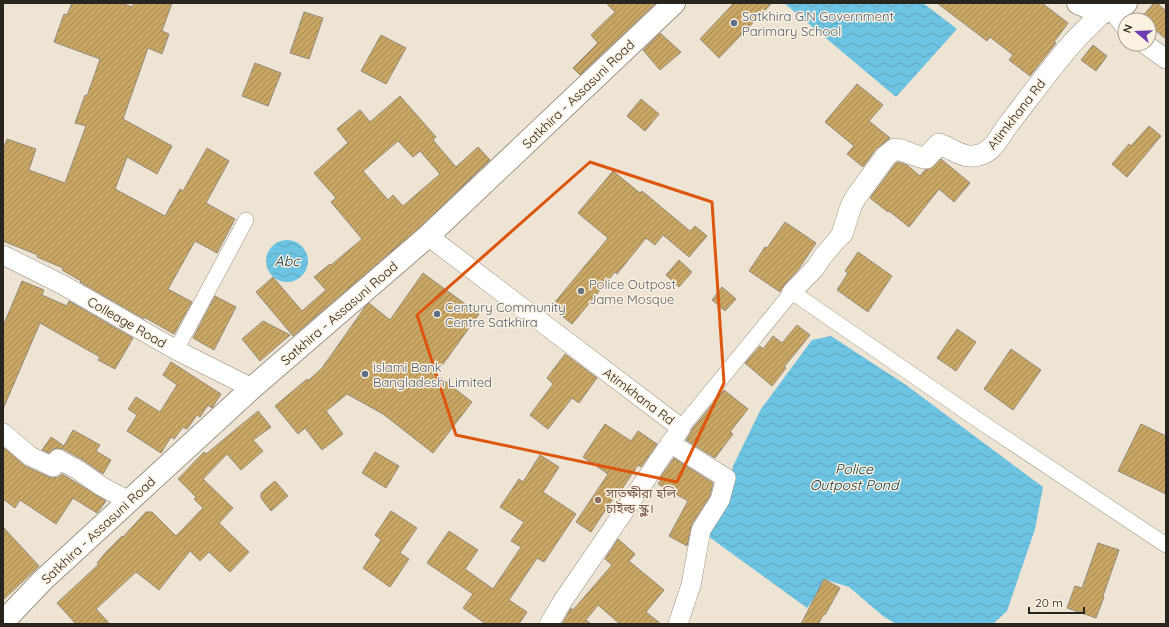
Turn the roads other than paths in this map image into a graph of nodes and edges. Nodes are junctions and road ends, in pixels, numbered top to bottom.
1 (674, 3) edge
2 (1078, 3) edge
3 (1114, 8) edge
4 (1156, 52) edge
5 (1166, 59) edge
6 (246, 220) dead end
7 (842, 234) joint
8 (428, 236) junction
9 (3, 255) edge
10 (792, 292) junction
11 (176, 350) junction
12 (252, 388) junction
13 (681, 428) junction
14 (3, 433) edge
15 (670, 443) junction
16 (129, 501) junction
17 (1166, 545) edge
18 (3, 622) edge
19 (549, 624) edge
20 (678, 624) edge

1 - 8 main road, Satkhira - Assasuni Road
2 - 3 main road
3 - 7 main road, Atimkhana Rd
4 - 5 street
6 - 11 street
7 - 10 street
8 - 12 main road, Satkhira - Assasuni Road
8 - 13 street, Atimkhana Rd
9 - 11 street, Colleage Road
10 - 13 street
10 - 17 street
11 - 12 street, Colleage Road
12 - 16 main road, Satkhira - Assasuni Road
13 - 15 street, Atimkhana Rd
14 - 16 street
15 - 19 street, Atimkhana Rd
15 - 20 street
16 - 18 main road, Satkhira - Assasuni Road

